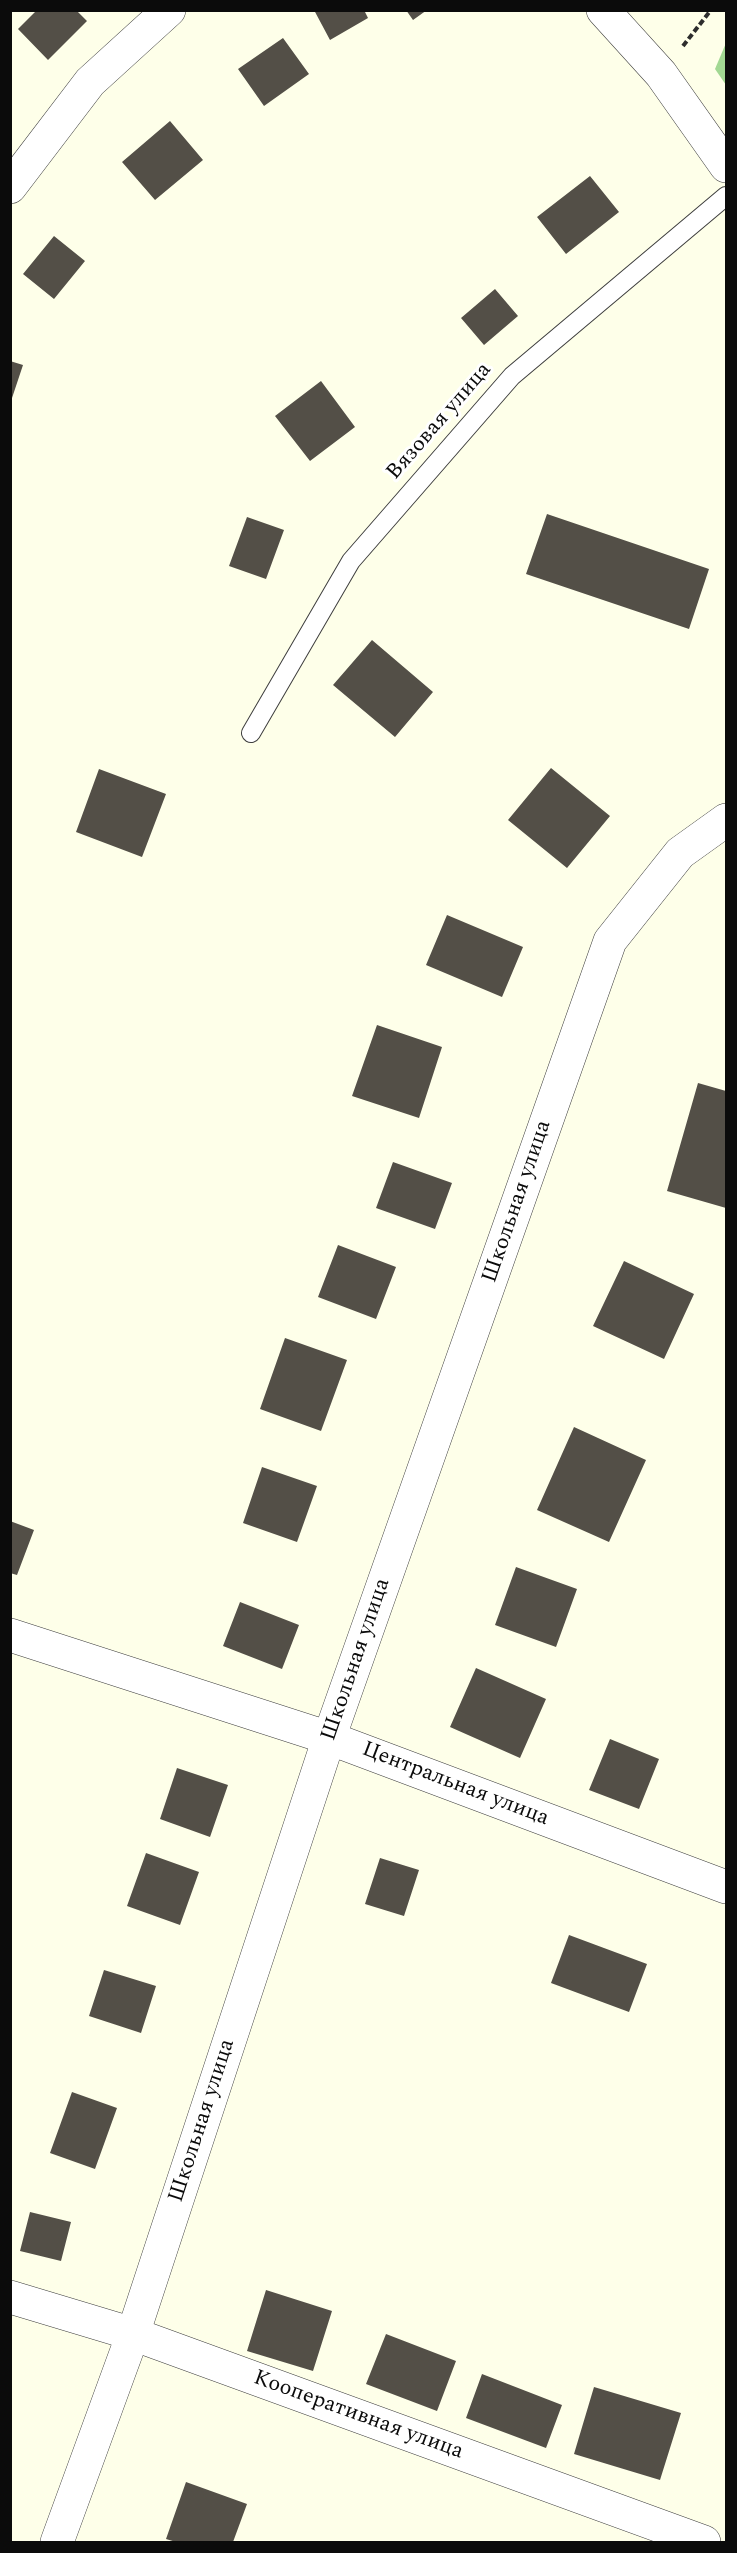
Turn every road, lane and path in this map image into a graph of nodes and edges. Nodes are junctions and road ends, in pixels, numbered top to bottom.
1 (170, 10) edge
2 (603, 10) edge
3 (711, 10) edge
4 (661, 74) junction
5 (726, 166) edge
6 (10, 187) edge
7 (726, 196) edge
8 (251, 733) dead end
9 (726, 820) edge
10 (10, 1635) edge
11 (329, 1738) junction
12 (726, 1887) edge
13 (10, 2297) edge
14 (133, 2334) junction
15 (688, 2540) edge
16 (57, 2542) edge

1 - 6 street
2 - 4 street
3 - 4 path
4 - 5 street
7 - 8 lane, Вязовая улица
9 - 11 street, Школьная улица
10 - 11 street, Центральная улица
11 - 12 street, Центральная улица
11 - 14 street, Школьная улица
13 - 14 street, Кооперативная улица
14 - 15 street, Кооперативная улица
14 - 16 street, Школьная улица

